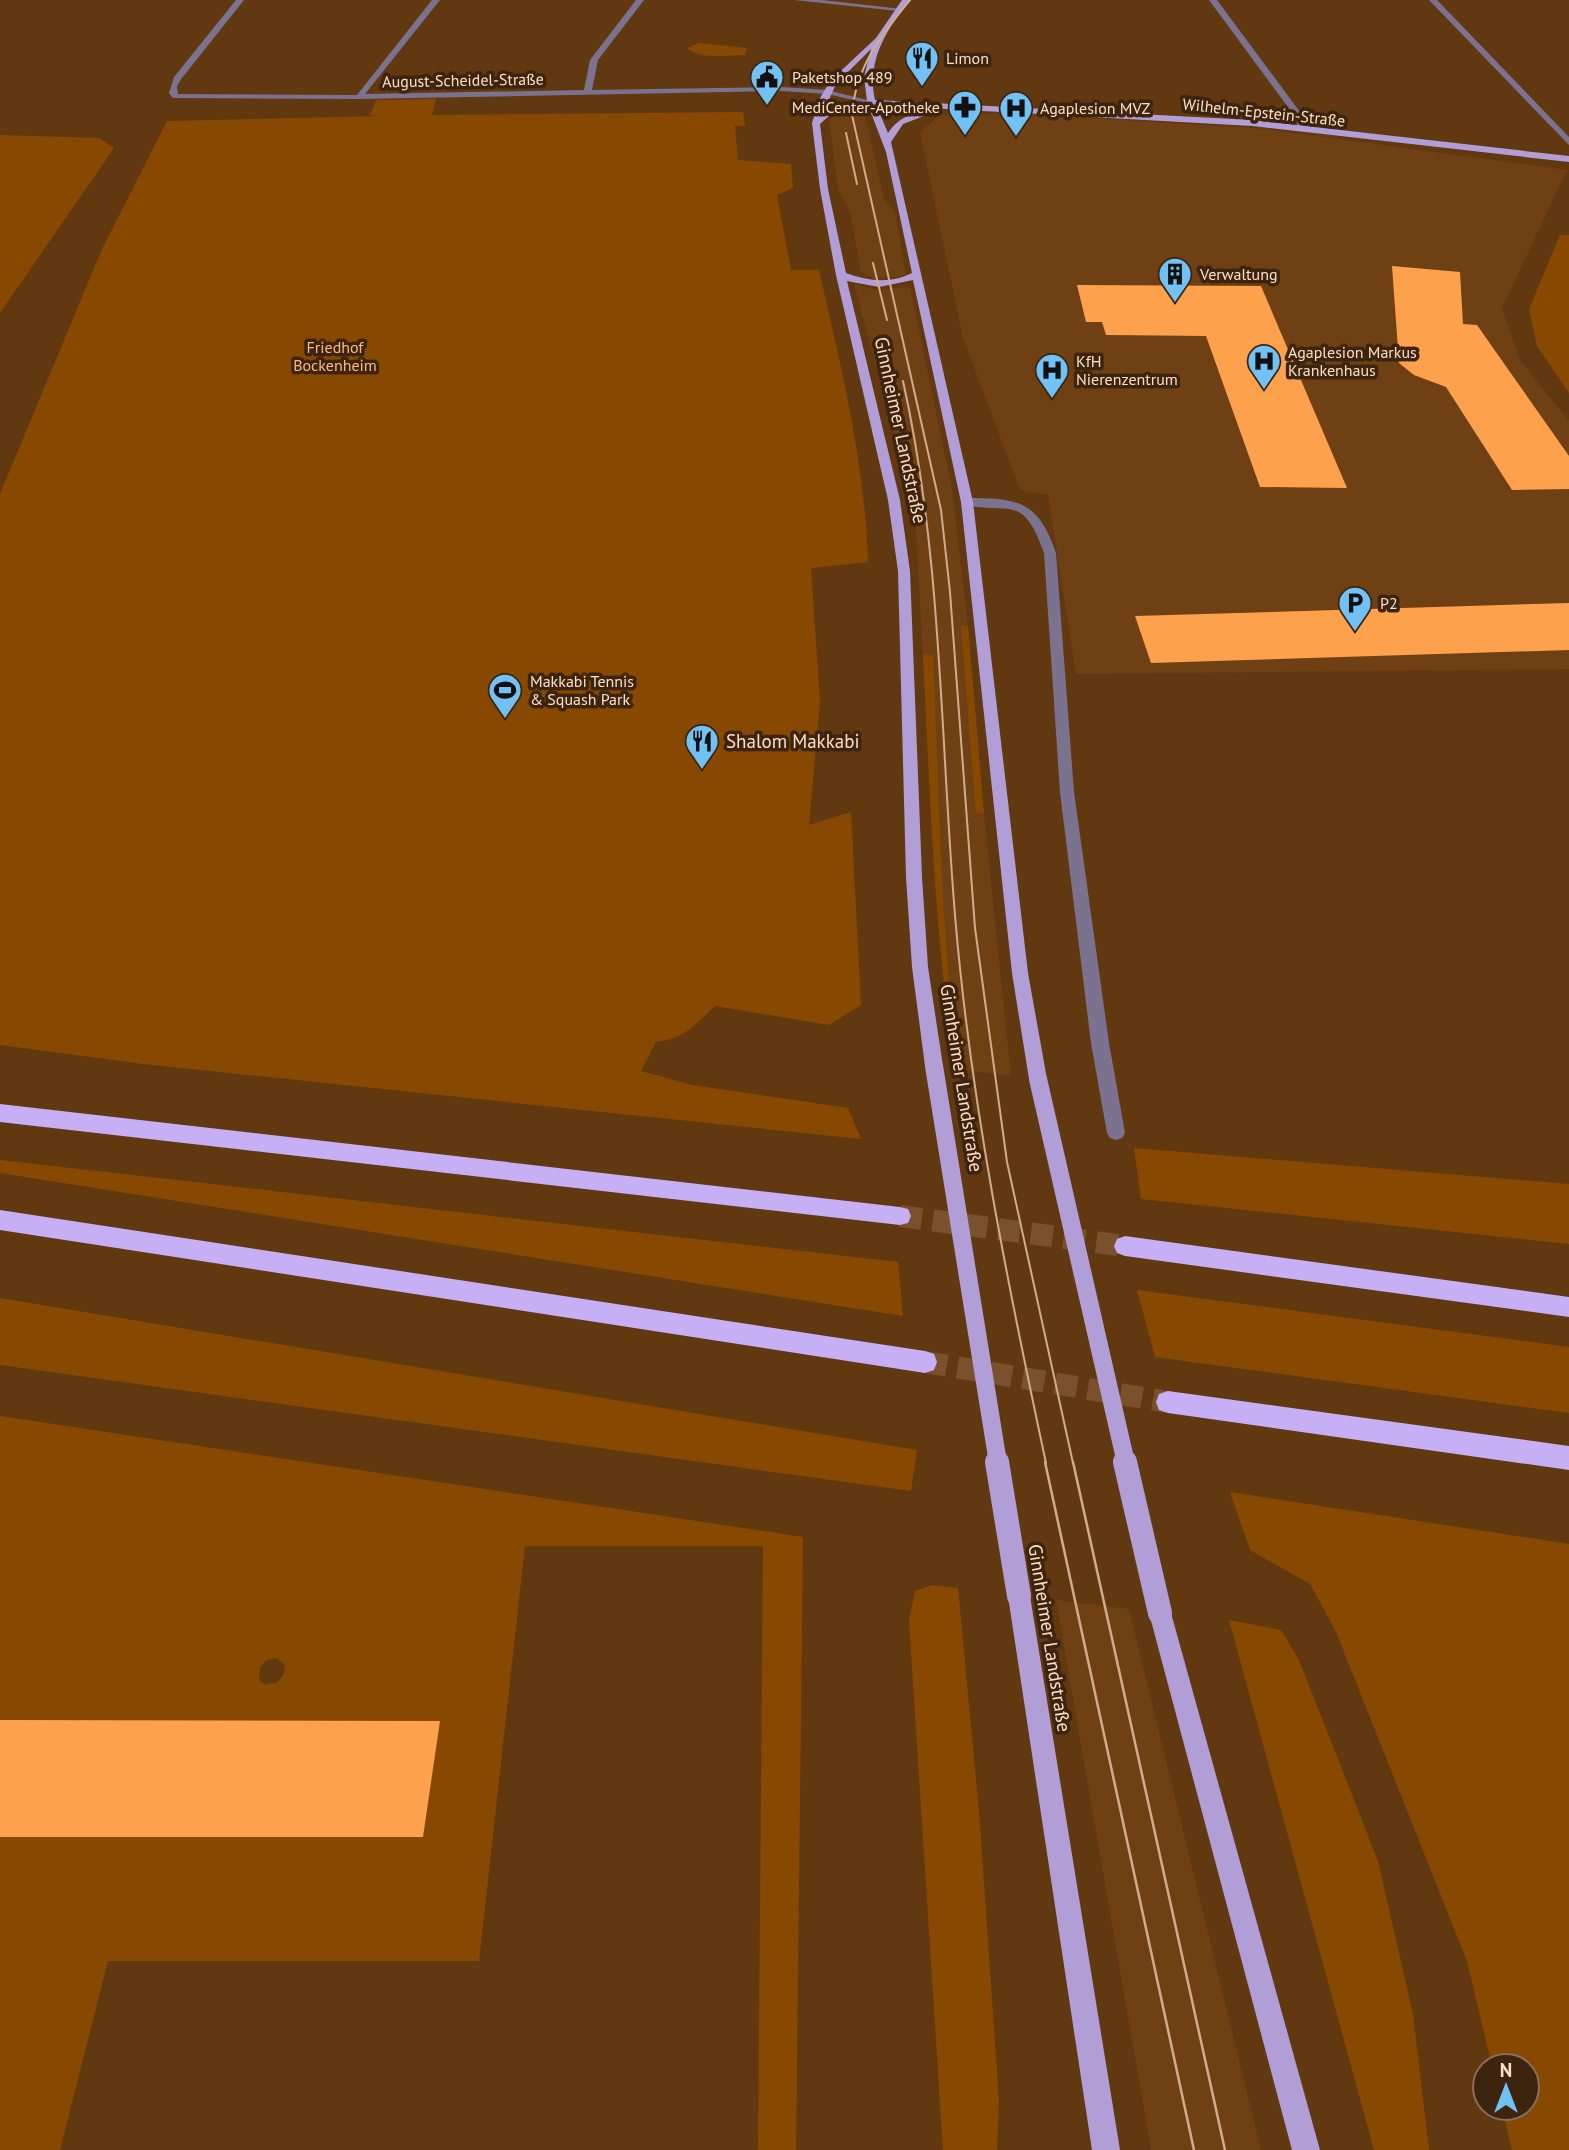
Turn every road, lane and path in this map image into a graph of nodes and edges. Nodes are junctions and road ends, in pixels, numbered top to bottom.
1 (240, 0) edge
2 (436, 0) edge
3 (640, 0) edge
4 (798, 0) edge
5 (906, 0) edge
6 (1213, 0) edge
7 (1433, 0) edge
8 (898, 9) junction
9 (881, 35) junction
10 (588, 92) junction
11 (827, 92) junction
12 (359, 97) junction
13 (871, 102) junction
14 (961, 106) junction
15 (816, 123) junction
16 (1301, 128) junction
17 (888, 141) junction
18 (1569, 142) edge
19 (1569, 159) edge
20 (841, 275) junction
21 (916, 275) junction
22 (967, 502) junction
23 (0, 1114) edge
24 (1116, 1133) dead end
25 (900, 1216) tunnel mouth
26 (0, 1220) edge
27 (1125, 1246) tunnel mouth
28 (1569, 1307) edge
29 (925, 1362) tunnel mouth
30 (1168, 1402) tunnel mouth
31 (1569, 1458) edge
32 (1106, 2150) edge
33 (1306, 2150) edge

1 - 12 street, August-Scheidel-Straße
2 - 12 street
3 - 10 street
4 - 8 street
5 - 8 main road, Ginnheimer Landstraße
6 - 16 street
7 - 18 street
8 - 9 main road, Ginnheimer Landstraße
9 - 11 main road, Ginnheimer Landstraße
9 - 13 main road, Ginnheimer Landstraße
10 - 11 street, August-Scheidel-Straße
10 - 12 street, August-Scheidel-Straße
11 - 13 street, August-Scheidel-Straße
11 - 15 main road, Ginnheimer Landstraße
13 - 14 main road, Wilhelm-Epstein-Straße
13 - 15 main road, Wilhelm-Epstein-Straße
13 - 17 main road, Ginnheimer Landstraße
14 - 16 main road, Wilhelm-Epstein-Straße
14 - 17 main road
15 - 20 main road, Ginnheimer Landstraße
16 - 19 main road, Wilhelm-Epstein-Straße
17 - 21 main road, Ginnheimer Landstraße
20 - 21 main road
20 - 32 main road, Ginnheimer Landstraße, bridge
21 - 22 main road, Ginnheimer Landstraße
22 - 24 street
22 - 33 main road, Ginnheimer Landstraße, bridge
23 - 25 highway
26 - 29 highway
27 - 28 highway
30 - 31 highway

